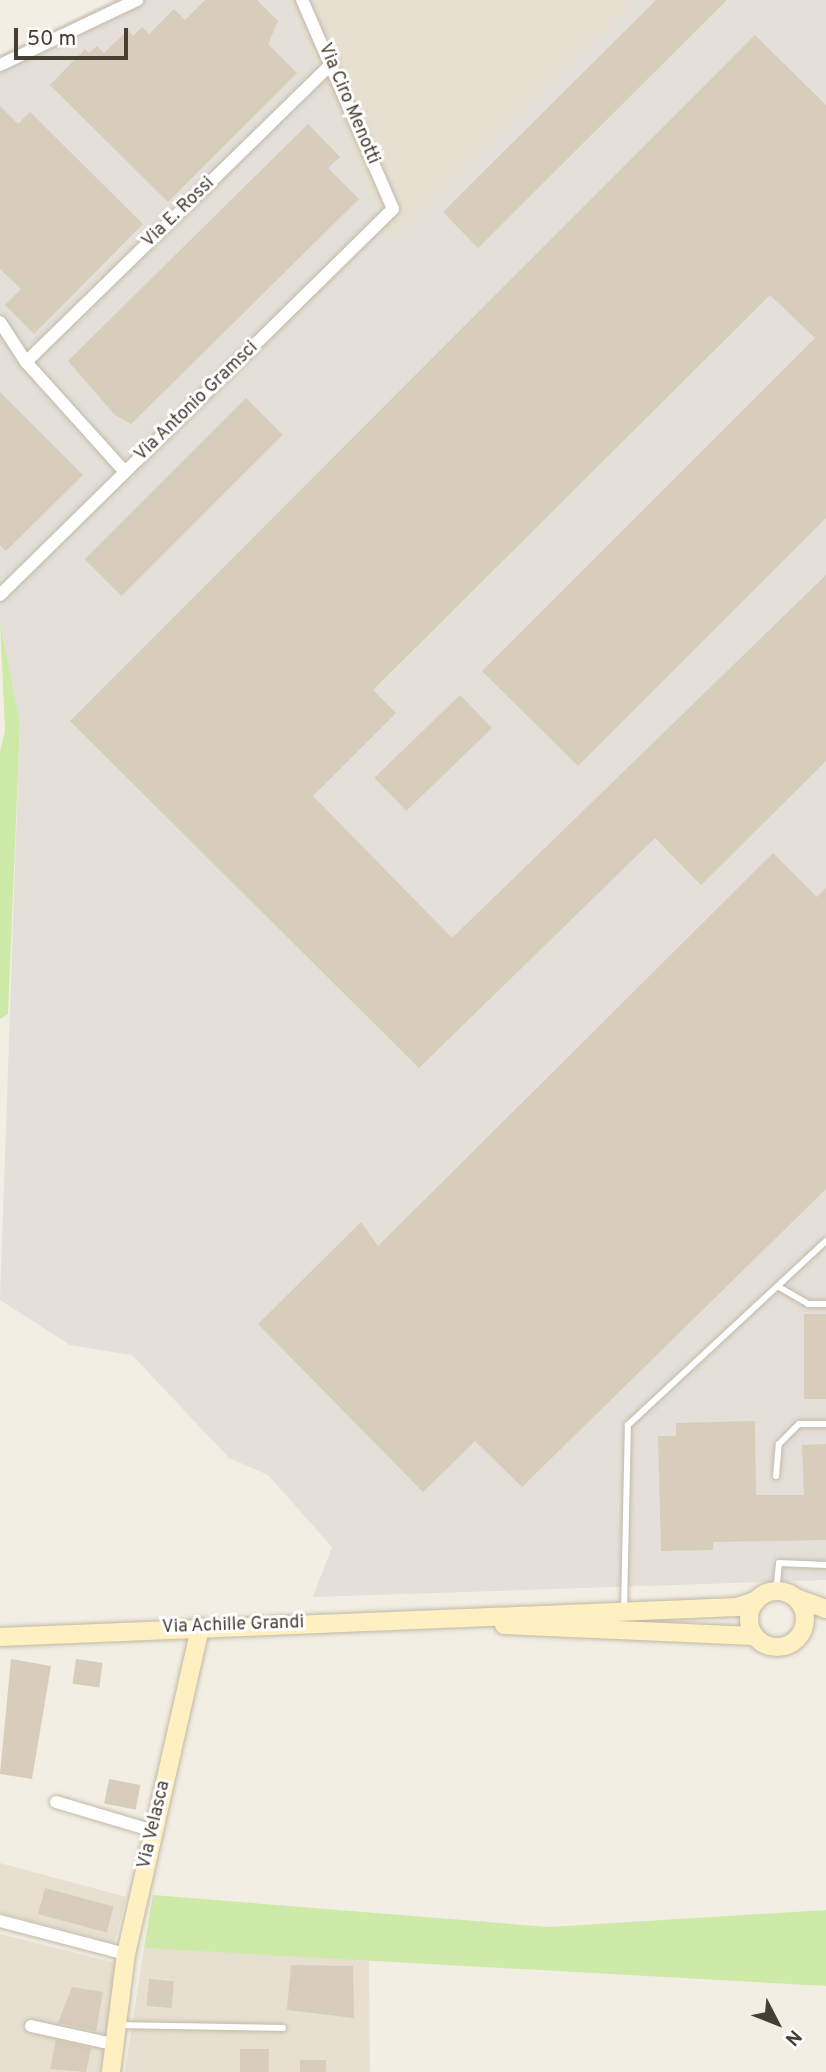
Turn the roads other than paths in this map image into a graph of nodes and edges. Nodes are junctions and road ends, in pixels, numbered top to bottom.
1 (137, 0) edge
2 (302, 0) edge
3 (332, 63) junction
4 (0, 65) edge
5 (393, 209) joint
6 (0, 321) edge
7 (26, 362) junction
8 (125, 472) junction
9 (0, 595) edge
10 (826, 1241) edge
11 (779, 1287) junction
12 (826, 1304) edge
13 (826, 1424) edge
14 (776, 1476) dead end
15 (826, 1565) edge
16 (776, 1592) junction
17 (796, 1598) junction
18 (757, 1600) junction
19 (826, 1609) edge
20 (624, 1612) junction
21 (826, 1618) edge
22 (466, 1619) junction
23 (200, 1627) junction
24 (802, 1632) junction
25 (754, 1636) junction
26 (0, 1637) edge
27 (56, 1802) dead end
28 (154, 1831) junction
29 (0, 1921) edge
30 (125, 1954) junction
31 (117, 2025) junction
32 (32, 2026) dead end
33 (283, 2028) dead end
34 (112, 2044) junction
35 (111, 2072) edge

1 - 4 street
2 - 3 street, Via Ciro Menotti
3 - 5 street, Via Ciro Menotti
3 - 7 street, Via E. Rossi
5 - 8 street, Via Antonio Gramsci
6 - 7 street
7 - 8 street
8 - 9 street, Via Antonio Gramsci
10 - 11 lane
11 - 12 lane
11 - 20 lane
13 - 14 lane
15 - 16 lane
16 - 17 street
16 - 18 street, Via Achille Grandi
17 - 19 street
17 - 24 street
18 - 20 street, Via Achille Grandi
18 - 25 street
20 - 22 street, Via Achille Grandi
21 - 24 street, Via Achille Grandi
22 - 23 street, Via Achille Grandi
22 - 25 street, Via Achille Grandi
23 - 26 street, Via Achille Grandi
23 - 28 street, Via Velasca
24 - 25 street, Via Achille Grandi
27 - 28 street
28 - 30 street, Via Velasca
29 - 30 street
30 - 31 street, Via Velasca
31 - 33 lane
31 - 34 street, Via Velasca
32 - 34 street
34 - 35 street, Via Velasca

